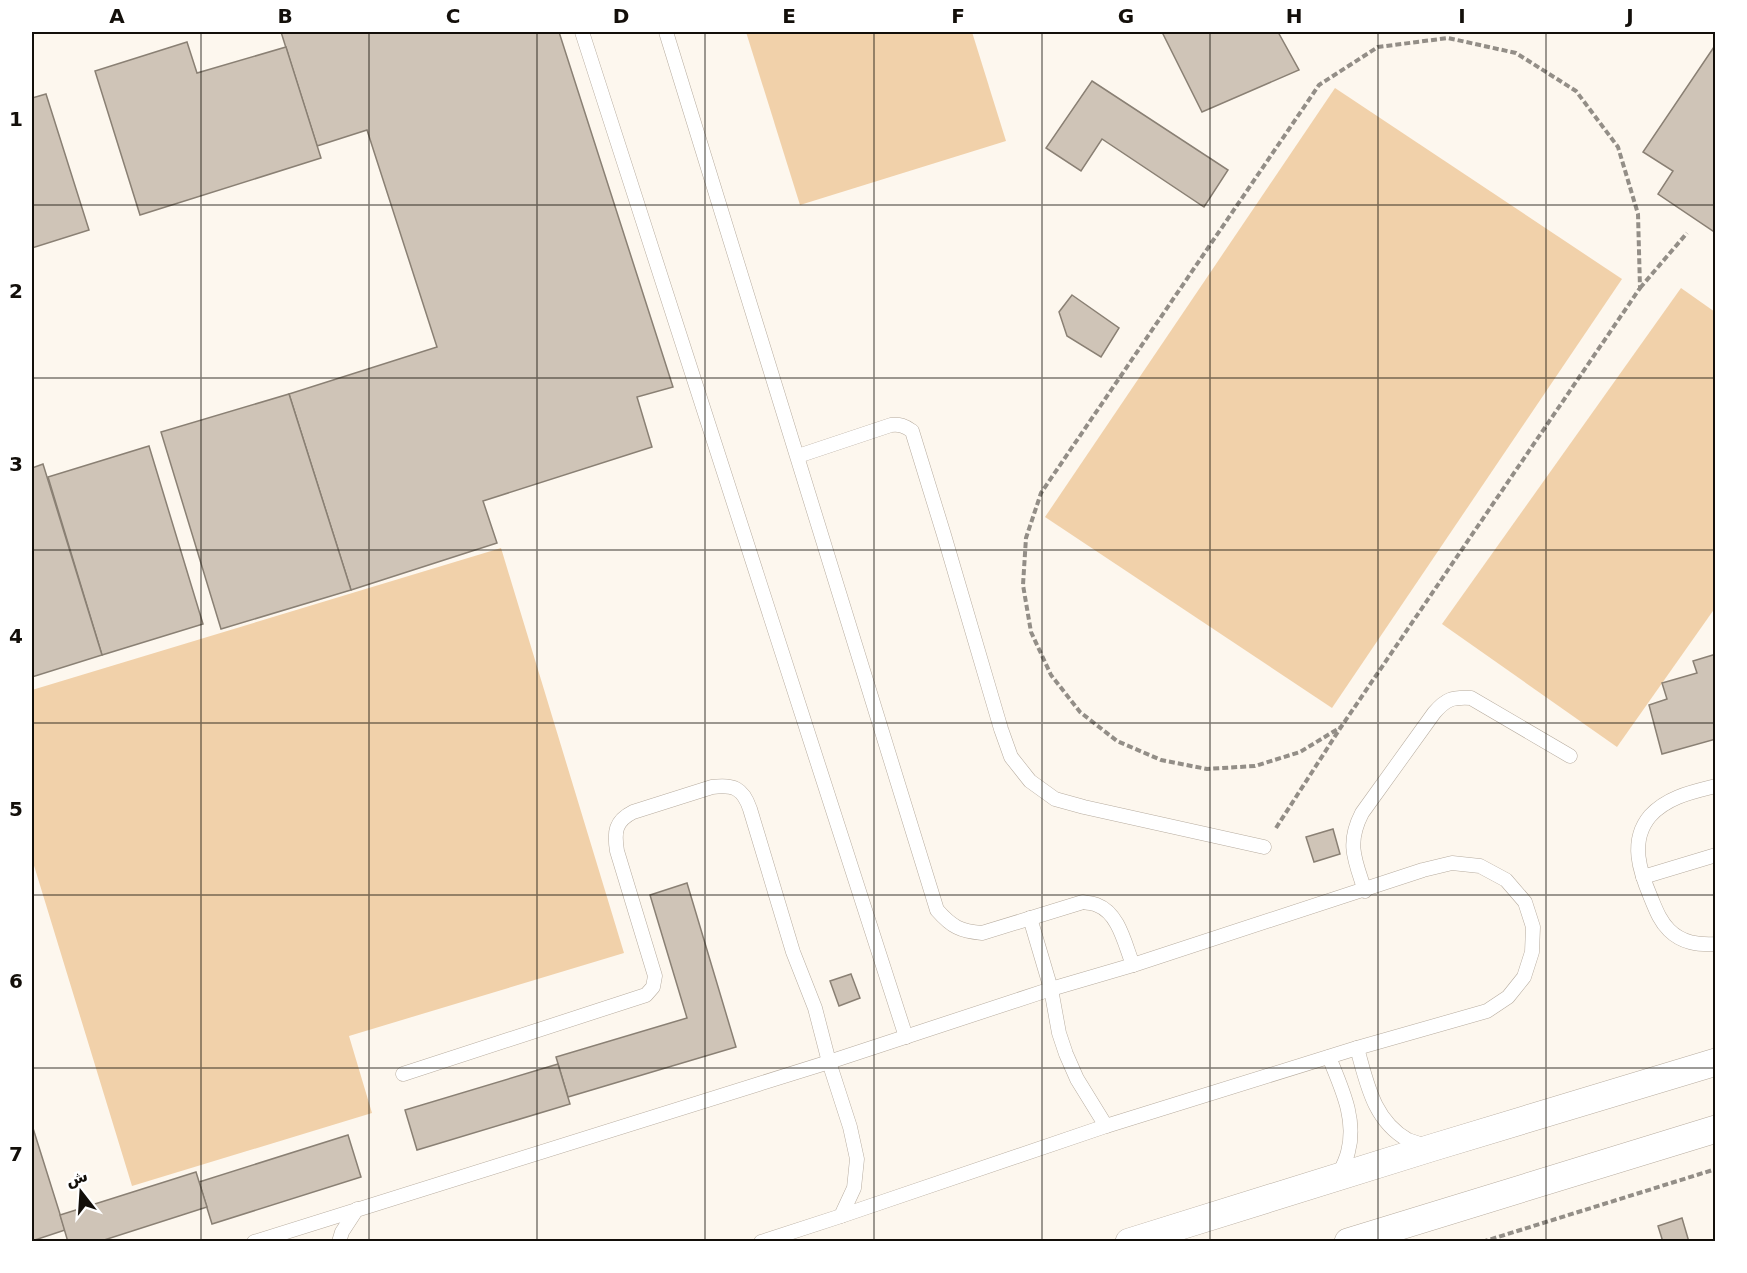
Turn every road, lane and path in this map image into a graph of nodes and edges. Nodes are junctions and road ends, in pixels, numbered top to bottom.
1 (582, 32) edge
2 (666, 32) edge
3 (1687, 232) dead end
4 (1640, 288) junction
5 (798, 456) junction
6 (1341, 727) junction
7 (1570, 756) dead end
8 (1716, 786) edge
9 (1264, 847) joint
10 (1716, 855) edge
11 (1642, 877) junction
12 (1365, 891) junction
13 (1030, 918) junction
14 (1716, 944) edge
15 (1133, 965) junction
16 (1051, 989) junction
17 (906, 1036) junction
18 (1357, 1048) junction
19 (1329, 1057) junction
20 (829, 1062) junction
21 (1716, 1062) edge
22 (403, 1074) dead end
23 (1106, 1126) junction
24 (1716, 1129) edge
25 (1431, 1148) junction
26 (1716, 1169) edge
27 (1337, 1178) junction
28 (357, 1209) junction
29 (841, 1216) junction
30 (254, 1242) edge
31 (339, 1242) edge
32 (761, 1242) edge
33 (1129, 1242) edge
34 (1348, 1242) edge
35 (1482, 1242) edge

1 - 17 lane
2 - 5 lane
3 - 4 path
4 - 6 path
4 - 6 path
5 - 9 lane
5 - 13 lane
6 - 9 path
7 - 12 lane
8 - 11 lane
10 - 11 lane
11 - 14 lane
12 - 15 lane
12 - 18 lane
13 - 15 lane
13 - 16 lane
15 - 16 lane
16 - 17 lane
16 - 23 lane
17 - 20 lane
18 - 19 lane
18 - 25 lane
19 - 23 lane
19 - 27 lane
20 - 22 lane
20 - 28 lane
20 - 29 lane
21 - 25 street
23 - 29 lane
24 - 34 street
25 - 27 street
26 - 35 path
27 - 33 street
28 - 30 lane
28 - 31 lane
29 - 32 lane

